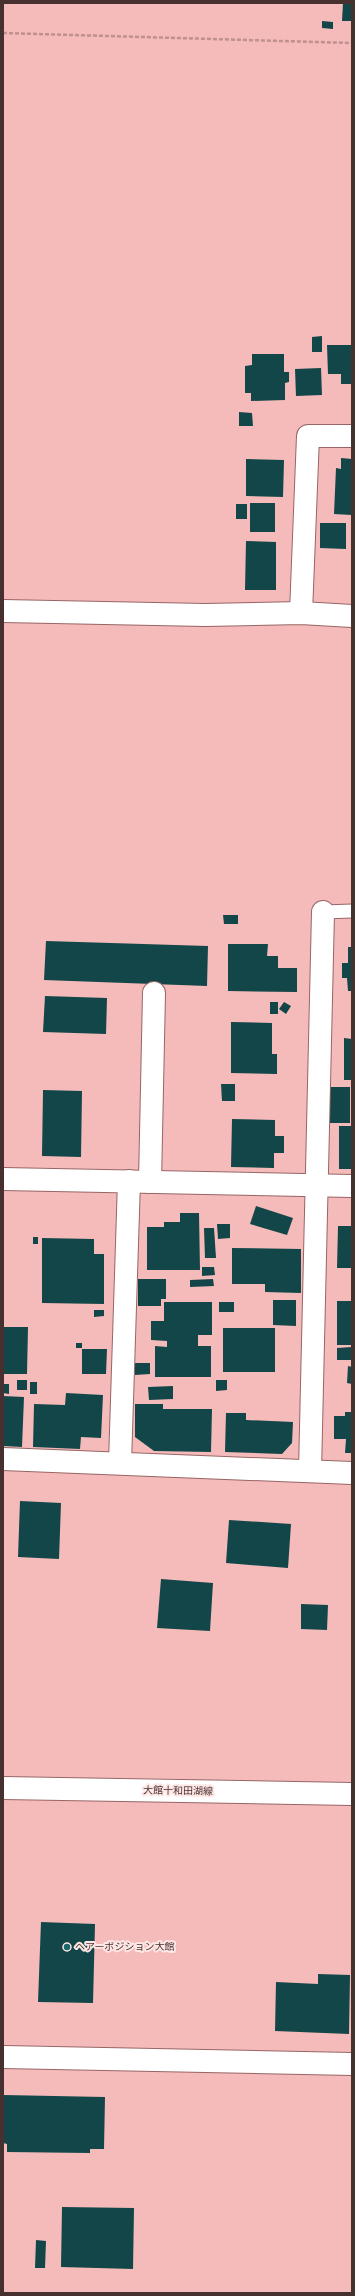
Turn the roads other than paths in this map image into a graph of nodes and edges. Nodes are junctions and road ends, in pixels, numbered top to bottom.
1 (352, 436) edge
2 (3, 611) edge
3 (302, 613) junction
4 (352, 616) edge
5 (352, 911) edge
6 (323, 912) joint
7 (154, 993) dead end
8 (3, 1179) edge
9 (129, 1181) junction
10 (150, 1182) junction
11 (317, 1185) junction
12 (352, 1186) edge
13 (3, 1459) edge
14 (120, 1463) junction
15 (310, 1471) junction
16 (352, 1473) edge
17 (3, 1788) edge
18 (352, 1794) edge
19 (3, 2058) edge
20 (352, 2064) edge

1 - 3 street
2 - 3 street
3 - 4 street
5 - 6 lane
6 - 11 street
7 - 10 street
8 - 9 street
9 - 10 street
9 - 14 street
10 - 11 street
11 - 12 street
11 - 15 street
13 - 14 street
14 - 15 street
15 - 16 street
17 - 18 street, 大館十和田湖線
19 - 20 street

